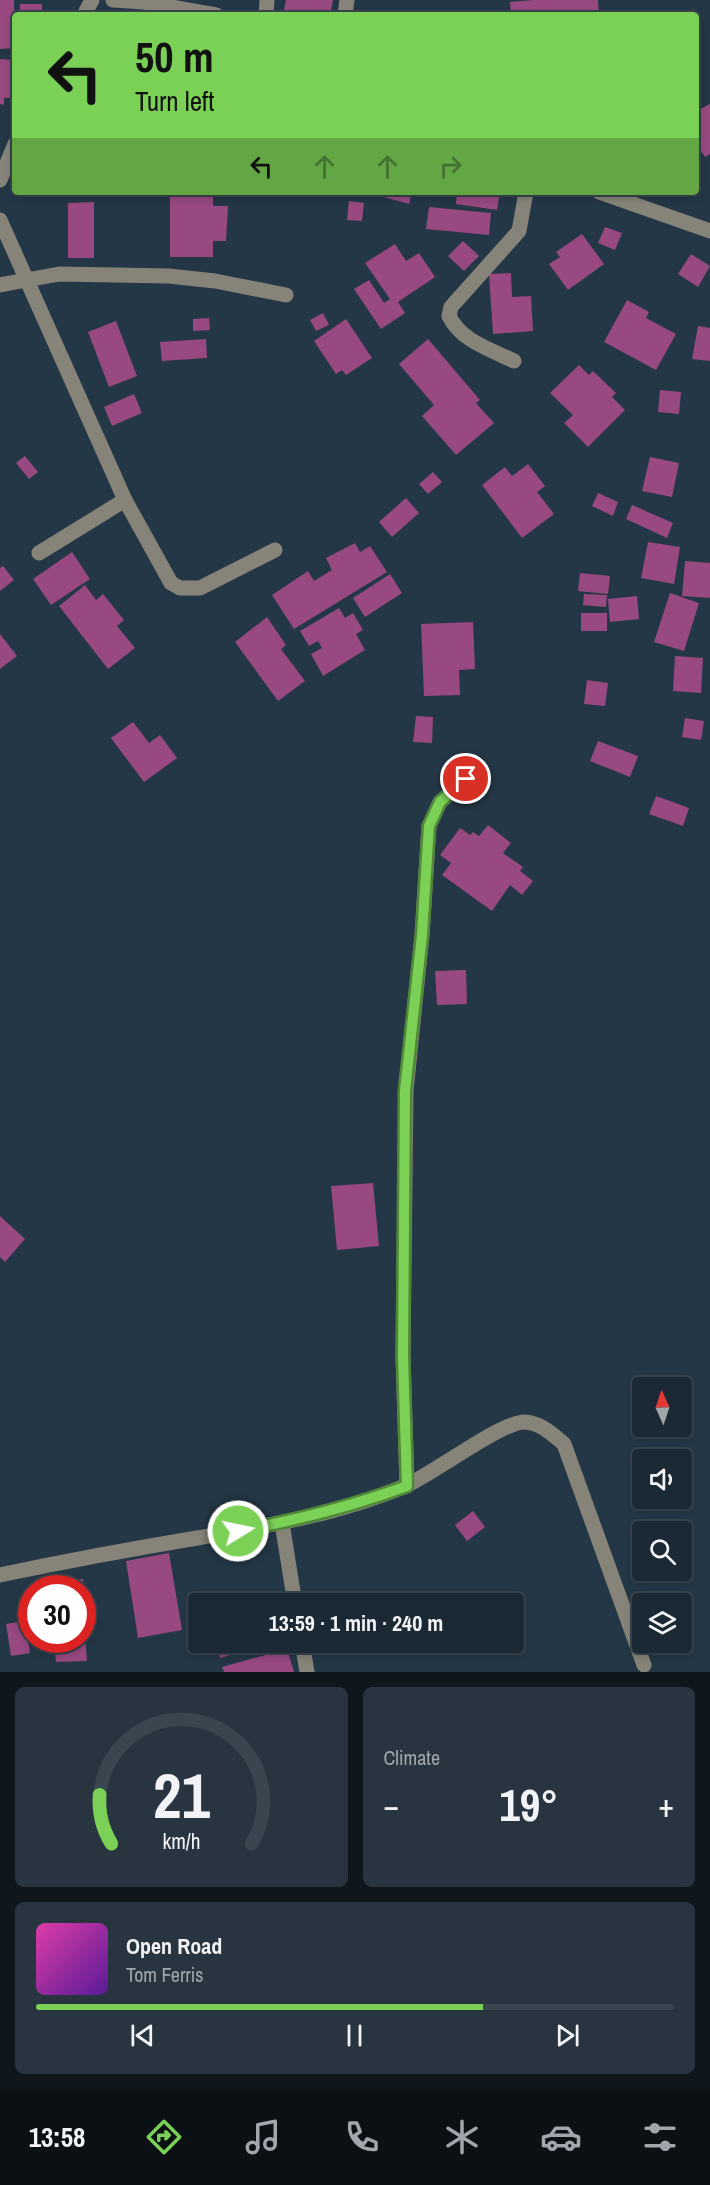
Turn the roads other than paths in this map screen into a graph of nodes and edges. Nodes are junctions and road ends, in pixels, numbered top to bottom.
1 (113, 0) edge
2 (199, 12) edge
3 (12, 151) edge
4 (0, 180) edge
5 (525, 195) edge
6 (608, 195) edge
7 (0, 220) edge
8 (710, 231) edge
9 (27, 279) junction
10 (0, 285) edge
11 (286, 295) dead end
12 (514, 361) dead end
13 (124, 500) junction
14 (275, 550) dead end
15 (39, 553) dead end
16 (466, 779) dead end
17 (407, 1486) junction
18 (282, 1523) junction
19 (0, 1575) edge
20 (293, 1593) edge
21 (304, 1653) edge
22 (644, 1665) dead end
23 (307, 1672) edge

1 - 2 street
3 - 4 street
5 - 12 street
6 - 8 street
7 - 9 street
9 - 10 street
9 - 11 street
9 - 13 street
13 - 14 street
13 - 15 street
16 - 17 street
17 - 18 street
17 - 22 street
18 - 19 street
18 - 20 street
21 - 23 street

